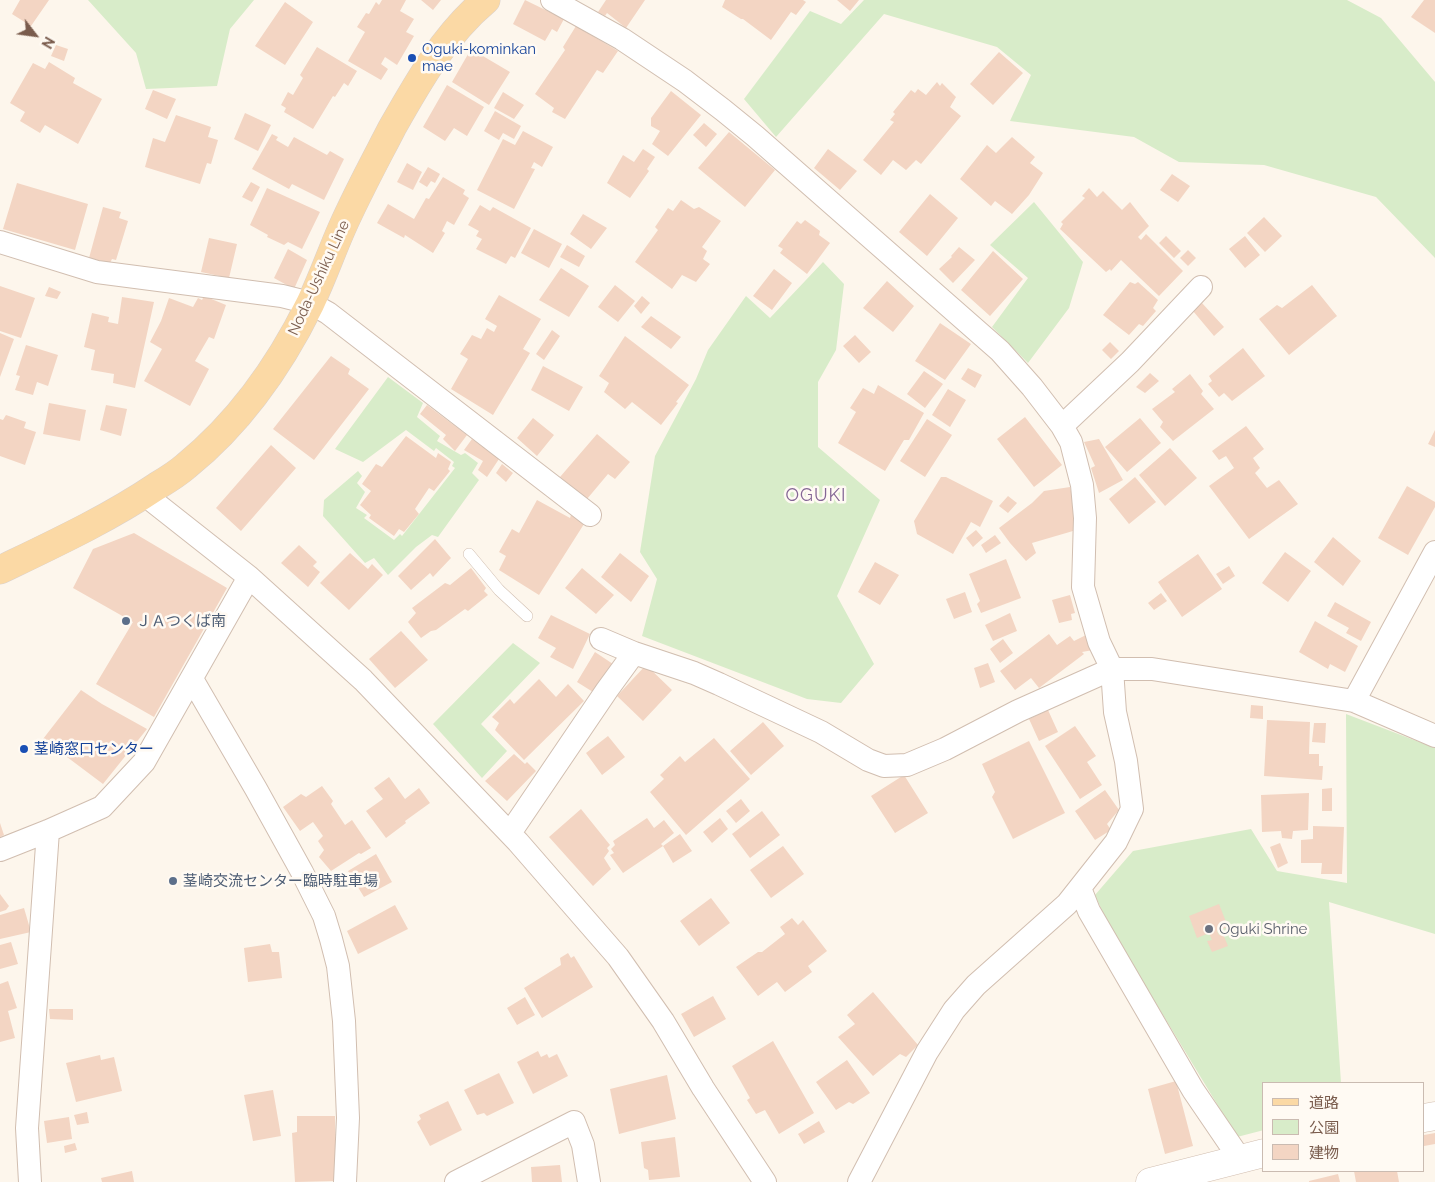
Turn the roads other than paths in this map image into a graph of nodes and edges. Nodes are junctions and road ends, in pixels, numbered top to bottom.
1 (486, 0) edge
2 (552, 0) edge
3 (0, 242) edge
4 (1201, 287) dead end
5 (310, 303) junction
6 (1062, 426) junction
7 (144, 495) junction
8 (590, 514) dead end
9 (1435, 552) edge
10 (469, 554) dead end
11 (0, 570) edge
12 (249, 577) junction
13 (527, 616) dead end
14 (601, 639) dead end
15 (634, 653) junction
16 (1112, 669) junction
17 (192, 679) junction
18 (1354, 701) junction
19 (1435, 736) edge
20 (48, 832) junction
21 (510, 833) junction
22 (0, 850) edge
23 (1080, 888) junction
24 (1252, 1156) edge
25 (30, 1182) edge
26 (345, 1182) edge
27 (456, 1182) edge
28 (589, 1182) edge
29 (765, 1182) edge
30 (859, 1182) edge
31 (1150, 1182) edge

1 - 5 main road, Noda-Ushiku Line
2 - 6 street
3 - 5 street
4 - 6 street
5 - 7 main road, Noda-Ushiku Line
5 - 8 street
6 - 16 street
7 - 11 main road, Noda-Ushiku Line
7 - 12 street
9 - 18 street
10 - 13 lane
12 - 17 street
12 - 21 street
14 - 15 street
15 - 16 street
15 - 21 street
16 - 18 street
16 - 23 street
17 - 20 street
17 - 26 street
18 - 19 street
20 - 22 street
20 - 25 street
21 - 29 street
23 - 24 street
23 - 30 street
24 - 31 street
27 - 28 street

